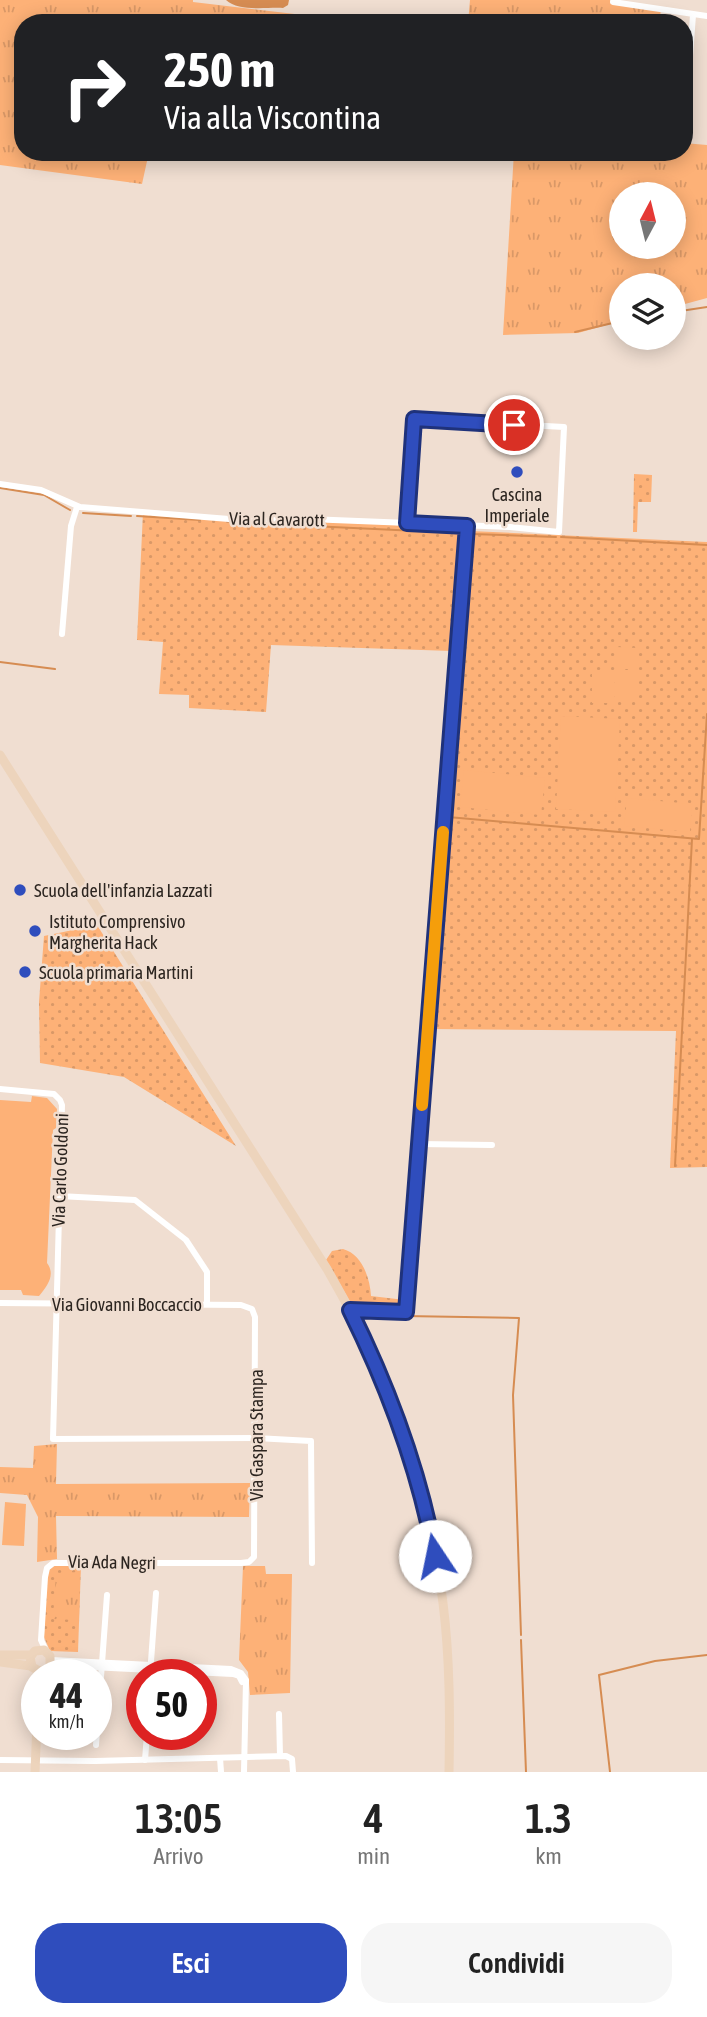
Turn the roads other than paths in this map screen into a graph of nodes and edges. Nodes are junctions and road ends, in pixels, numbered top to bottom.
1 (613, 2) dead end
2 (686, 14) edge
3 (0, 484) edge
4 (77, 507) junction
5 (407, 523) junction
6 (467, 526) junction
7 (62, 634) dead end
8 (0, 755) edge
9 (0, 1089) edge
10 (419, 1144) junction
11 (492, 1145) dead end
12 (60, 1196) junction
13 (0, 1303) edge
14 (56, 1303) junction
15 (207, 1304) junction
16 (252, 1309) joint
17 (350, 1310) junction
18 (256, 1438) junction
19 (251, 1560) joint
20 (312, 1563) dead end
21 (156, 1593) dead end
22 (107, 1595) dead end
23 (41, 1640) junction
24 (46, 1651) junction
25 (33, 1653) junction
26 (0, 1655) edge
27 (36, 1659) edge
28 (44, 1659) edge
29 (103, 1659) edge
30 (152, 1659) edge
31 (0, 1662) edge
32 (21, 1666) edge
33 (217, 1670) edge
34 (279, 1714) dead end
35 (35, 1750) edge
36 (146, 1750) edge
37 (280, 1756) junction
38 (220, 1758) junction
39 (244, 1758) junction
40 (0, 1760) edge
41 (34, 1760) junction
42 (145, 1760) junction
43 (35, 1772) edge
44 (220, 1772) edge
45 (244, 1772) edge
46 (293, 1772) edge
47 (449, 1772) edge

1 - 2 street
3 - 4 street, Via al Cavarott
4 - 5 street, Via al Cavarott
4 - 7 street
5 - 6 street, Via al Cavarott
5 - 6 street, Via al Cavarott
6 - 10 street
8 - 17 main road
9 - 12 street, Via Carlo Goldoni
10 - 11 street
10 - 17 street
12 - 14 street, Via Carlo Goldoni
12 - 15 street
13 - 14 street, Via Giovanni Boccaccio
14 - 15 street, Via Giovanni Boccaccio
14 - 18 street, Via Carlo Goldoni
15 - 16 street, Via Giovanni Boccaccio
16 - 18 street, Via Gaspara Stampa
17 - 47 main road
18 - 19 street, Via Gaspara Stampa
18 - 20 street
19 - 23 street, Via Ada Negri
21 - 30 street
22 - 29 street
23 - 24 street, Via Ada Negri
23 - 25 street, Via Ada Negri
24 - 25 main road
24 - 28 main road
25 - 26 main road
25 - 27 main road
31 - 32 main road
33 - 39 street
34 - 37 street
35 - 41 main road
36 - 42 street
37 - 39 street
37 - 46 street
38 - 39 street
38 - 42 street
38 - 44 street
39 - 45 street
40 - 41 street
41 - 42 street
41 - 43 main road

